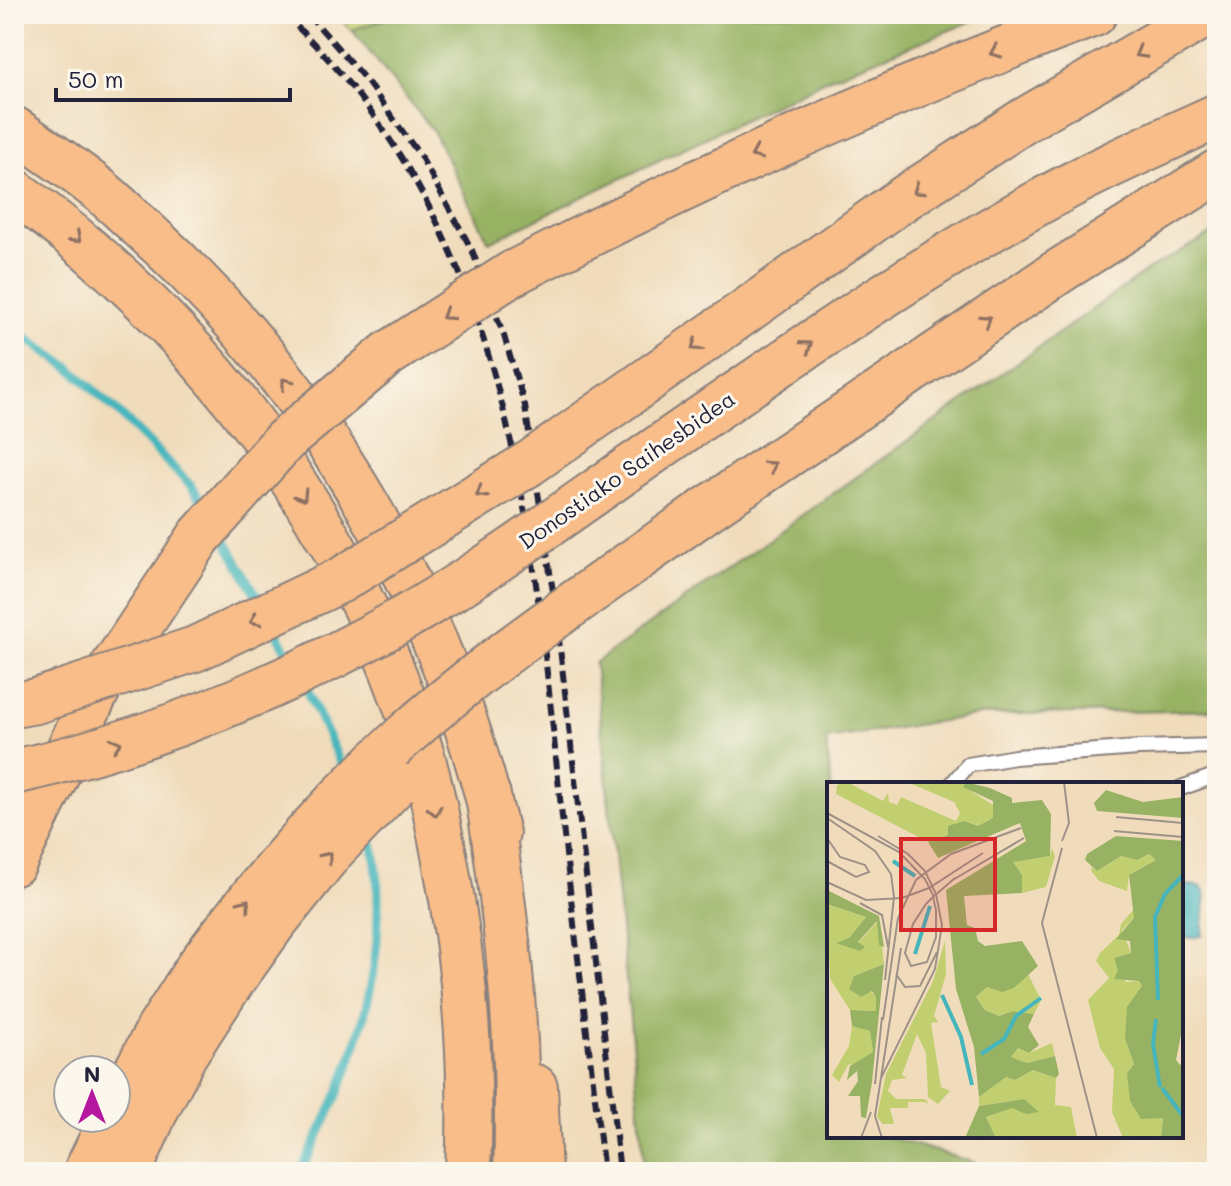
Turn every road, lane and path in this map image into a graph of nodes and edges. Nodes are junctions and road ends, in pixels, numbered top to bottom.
1 (1094, 14) edge
2 (1207, 14) edge
3 (1217, 116) edge
4 (14, 129) edge
5 (1217, 172) edge
6 (14, 191) edge
7 (14, 705) edge
8 (1217, 746) edge
9 (14, 772) edge
10 (1217, 775) edge
11 (954, 782) edge
12 (1183, 787) edge
13 (488, 795) junction
14 (14, 863) edge
15 (214, 976) junction
16 (132, 1079) edge
17 (104, 1134) edge
18 (86, 1172) edge
19 (129, 1172) edge
20 (468, 1172) edge
21 (516, 1172) edge
22 (539, 1172) edge

1 -> 14 main road, bridge
2 -> 7 main road, bridge
9 -> 3 main road, Donostiako Saihesbidea, bridge
13 -> 4 main road
15 -> 5 main road, bridge
6 -> 20 main road
8 - 11 lane
10 - 12 lane
13 - 21 main road
13 - 22 main road
15 - 16 main road
15 - 19 main road
17 - 18 main road

